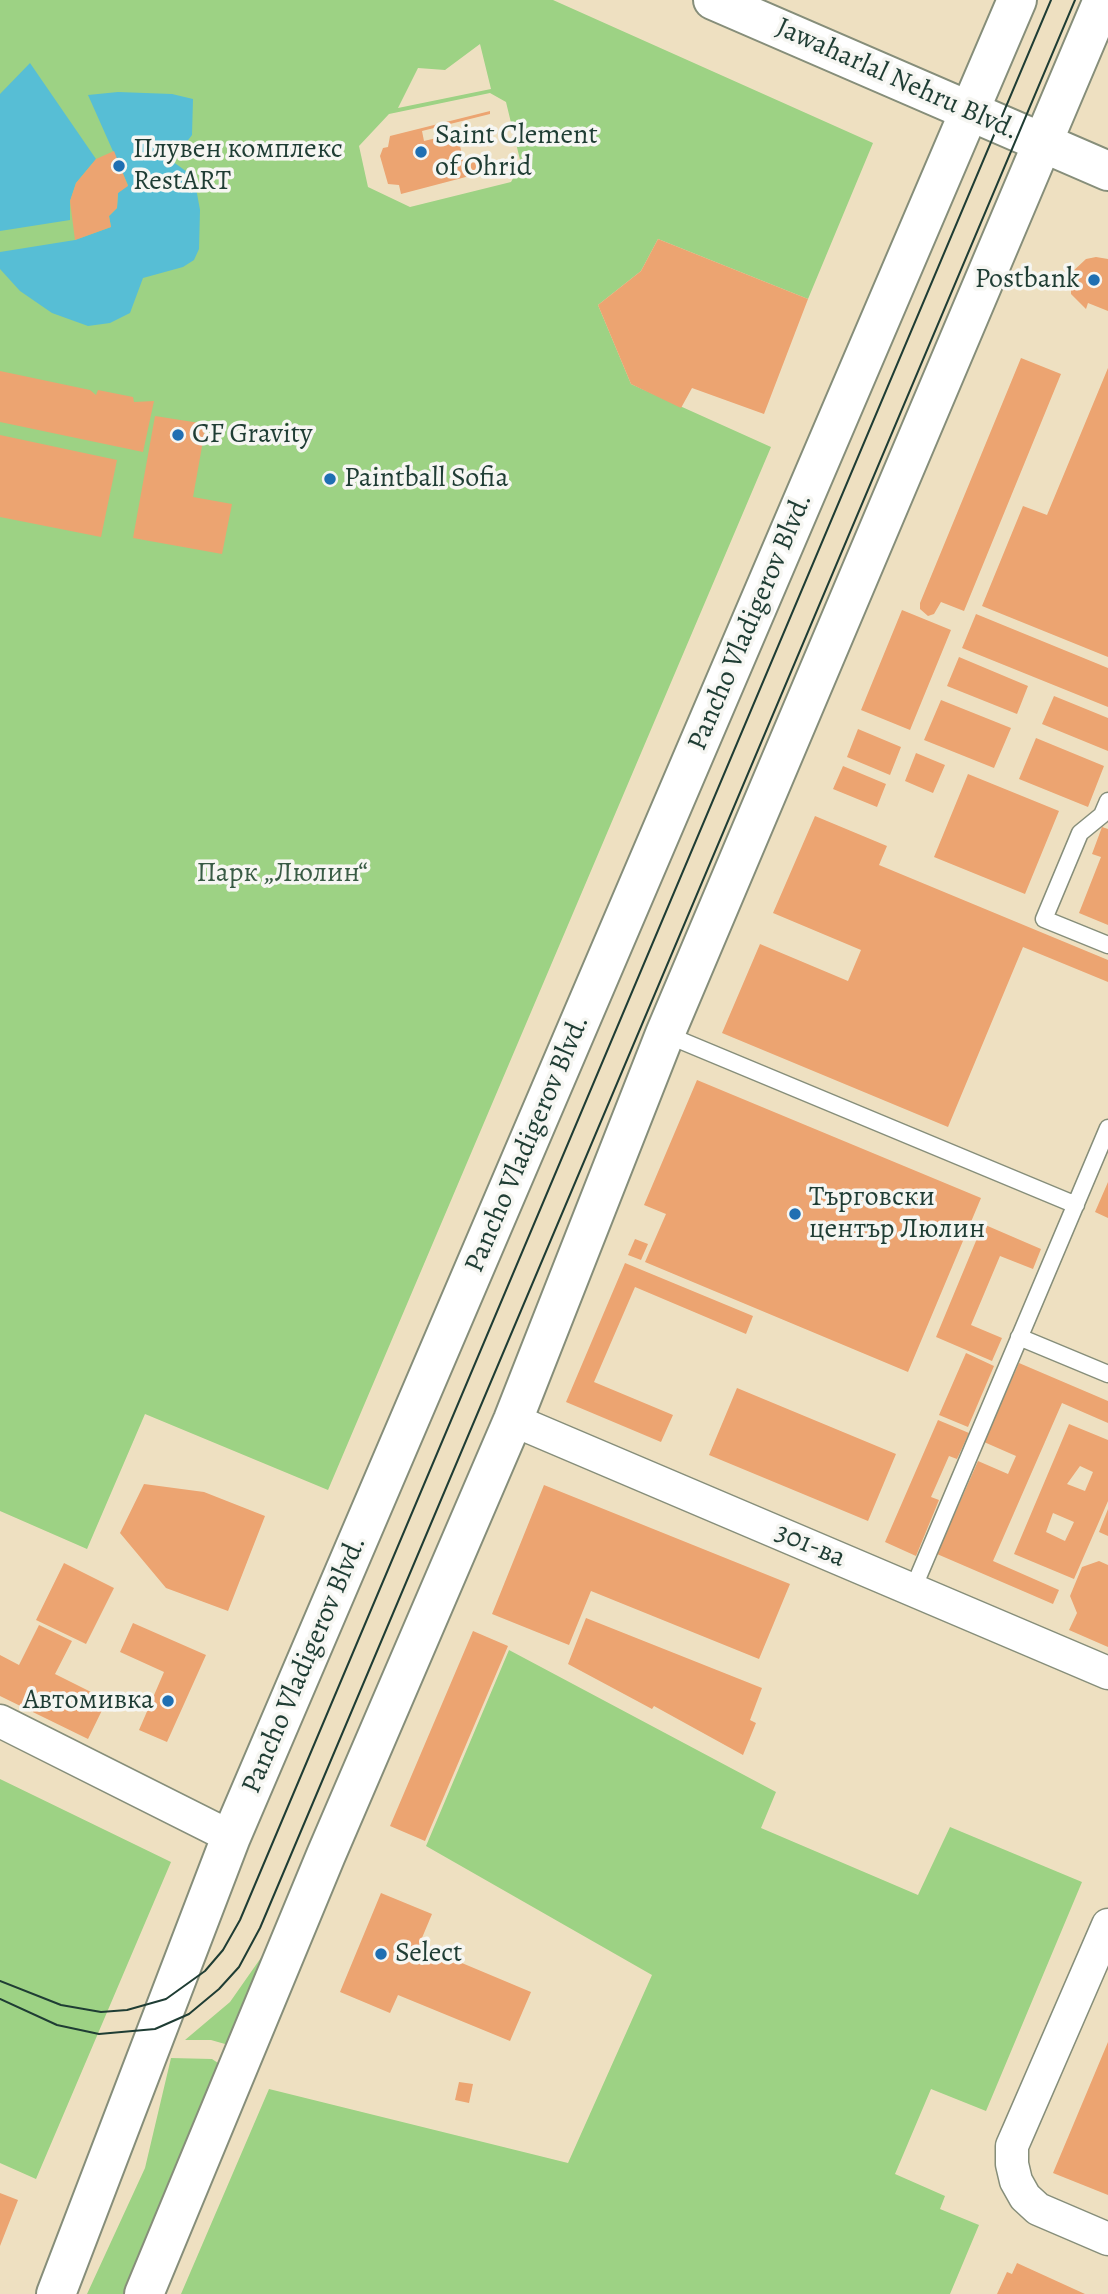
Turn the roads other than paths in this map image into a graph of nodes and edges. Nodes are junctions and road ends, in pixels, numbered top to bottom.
1 (713, 0) edge
2 (1017, 0) edge
3 (1103, 0) edge
4 (970, 113) junction
5 (1042, 143) junction
6 (1108, 171) edge
7 (1108, 801) edge
8 (1108, 945) edge
9 (665, 1034) junction
10 (1108, 1128) edge
11 (1076, 1205) junction
12 (1019, 1337) junction
13 (1108, 1374) edge
14 (513, 1420) junction
15 (913, 1589) junction
16 (1108, 1673) edge
17 (0, 1721) edge
18 (231, 1837) junction
19 (1108, 1925) edge
20 (1108, 2239) edge
21 (56, 2294) edge
22 (144, 2294) edge

1 - 4 main road, Jawaharlal Nehru Blvd.
2 - 4 main road, Pancho Vladigerov Blvd.
3 - 5 main road
4 - 5 main road, Jawaharlal Nehru Blvd.
4 - 18 main road, Pancho Vladigerov Blvd.
5 - 6 main road, Jawaharlal Nehru Blvd.
5 - 9 main road
7 - 8 lane
9 - 11 lane
9 - 14 main road
10 - 11 lane
11 - 12 lane
12 - 13 lane
12 - 15 lane
14 - 15 street, 301-ва
14 - 22 main road
15 - 16 street, 301-ва
17 - 18 street
18 - 21 main road, Pancho Vladigerov Blvd.
19 - 20 street

